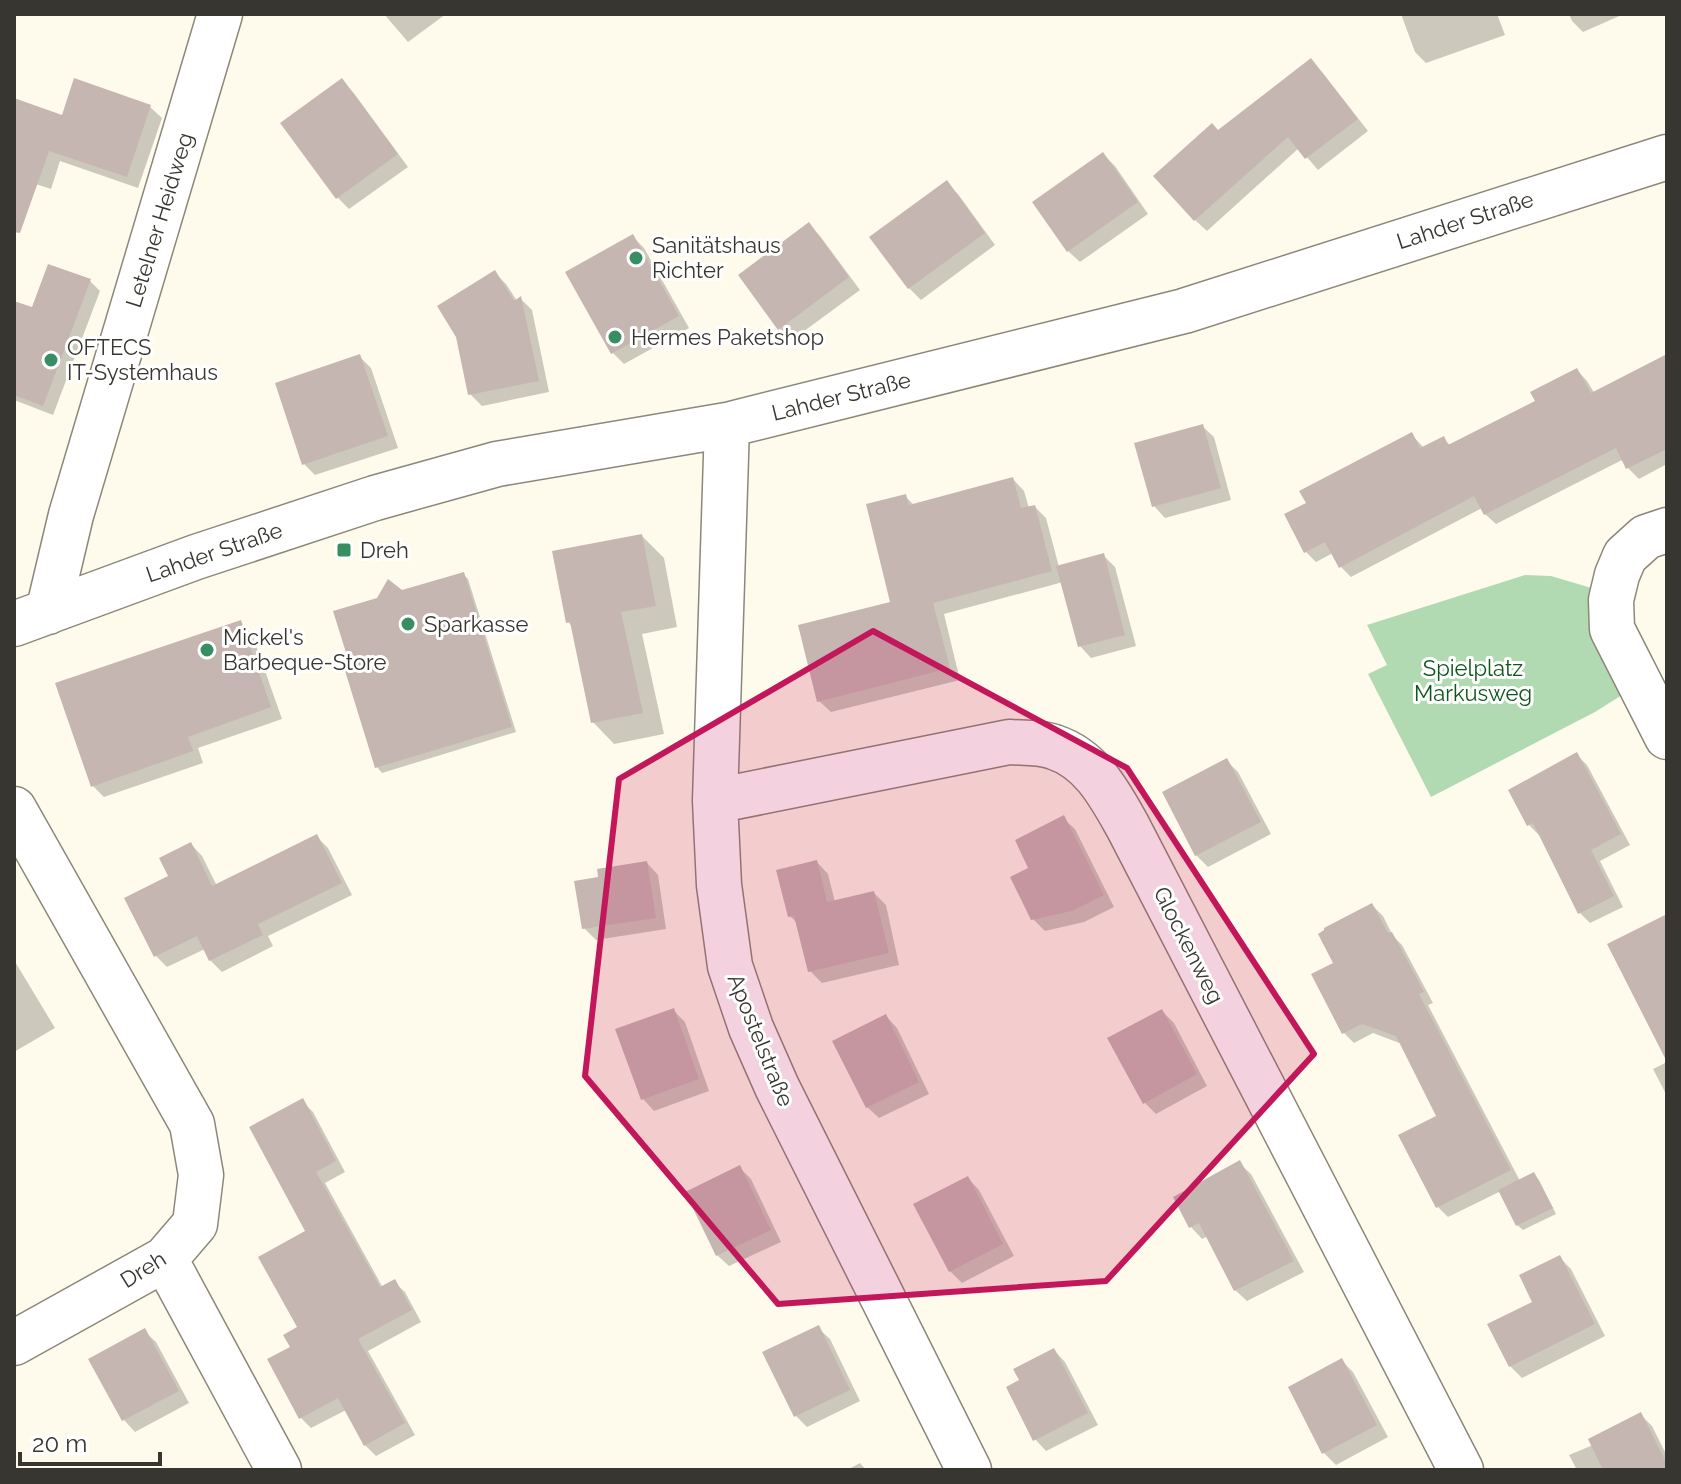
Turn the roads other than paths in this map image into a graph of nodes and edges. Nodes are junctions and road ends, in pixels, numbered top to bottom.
1 (220, 14) edge
2 (1667, 157) edge
3 (727, 425) junction
4 (1667, 530) edge
5 (31, 618) edge
6 (1667, 737) edge
7 (715, 801) junction
8 (14, 809) edge
9 (165, 1259) junction
10 (14, 1343) edge
11 (279, 1470) edge
12 (969, 1470) edge
13 (1461, 1470) edge

1 - 5 street, Letelner Heidweg
2 - 3 street, Lahder Straße
3 - 5 street, Lahder Straße
3 - 7 street, Apostelstraße
4 - 6 street
7 - 12 street, Apostelstraße
7 - 13 street, Glockenweg
8 - 9 street, Dreh
9 - 10 street, Dreh
9 - 11 street

